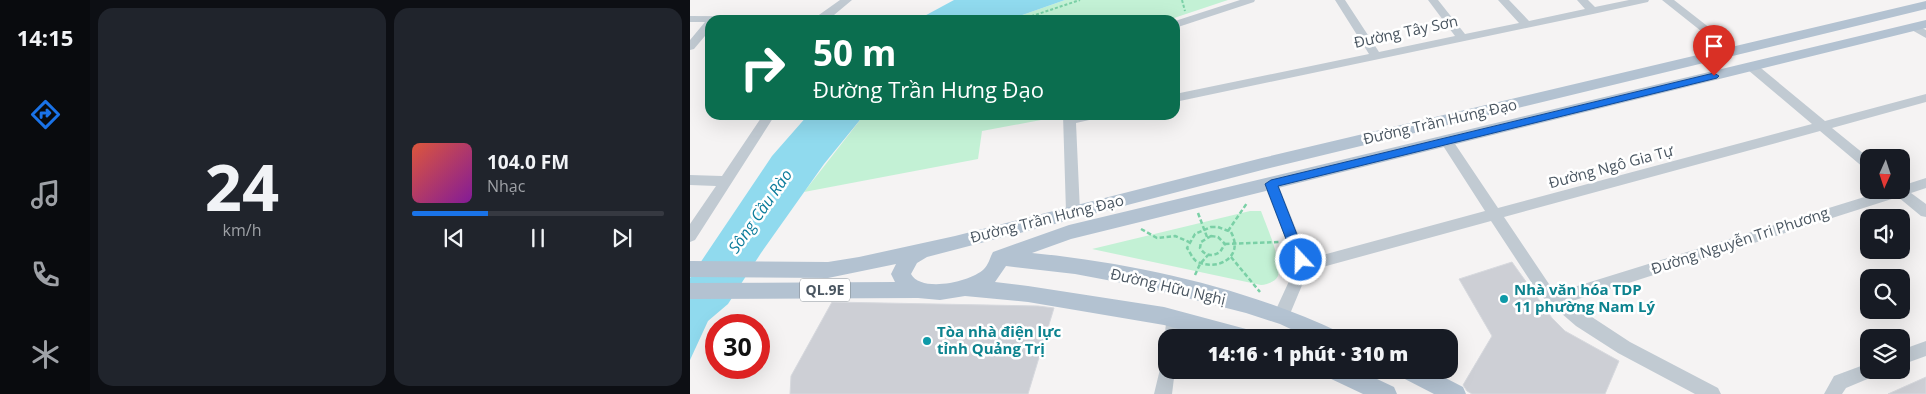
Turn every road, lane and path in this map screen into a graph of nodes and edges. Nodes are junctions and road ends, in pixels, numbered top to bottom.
1 (847, 0) edge
2 (1080, 0) edge
3 (1250, 0) edge
4 (1340, 0) edge
5 (1433, 0) edge
6 (1502, 0) edge
7 (1582, 0) edge
8 (1644, 0) edge
9 (1667, 0) edge
10 (1926, 5) edge
11 (1592, 10) junction
12 (1892, 14) junction
13 (826, 15) edge
14 (1035, 15) edge
15 (690, 19) edge
16 (705, 20) edge
17 (1180, 23) edge
18 (1526, 24) junction
19 (705, 29) edge
20 (1922, 29) edge
21 (1462, 38) junction
22 (690, 47) edge
23 (1734, 52) junction
24 (1375, 55) junction
25 (1752, 67) junction
26 (1180, 97) edge
27 (1926, 98) edge
28 (765, 120) edge
29 (1070, 120) edge
30 (1824, 126) junction
31 (1446, 141) junction
32 (1860, 157) edge
33 (1262, 164) junction
34 (690, 180) edge
35 (727, 181) junction
36 (1926, 183) edge
37 (1271, 184) junction
38 (1910, 187) edge
39 (1870, 199) edge
40 (1909, 199) edge
41 (1241, 201) dead end
42 (1206, 210) dead end
43 (1073, 212) junction
44 (1926, 212) edge
45 (1494, 215) junction
46 (1144, 224) dead end
47 (1204, 228) junction
48 (1228, 231) junction
49 (1276, 233) dead end
50 (690, 236) edge
51 (1207, 237) junction
52 (1189, 242) junction
53 (1279, 242) junction
54 (955, 243) junction
55 (1224, 244) junction
56 (1236, 244) junction
57 (929, 248) junction
58 (1282, 250) dead end
59 (1208, 255) junction
60 (1231, 257) junction
61 (1000, 258) junction
62 (1200, 264) junction
63 (1303, 266) junction
64 (690, 269) edge
65 (1193, 278) dead end
66 (962, 288) junction
67 (690, 290) edge
68 (917, 290) junction
69 (1250, 290) dead end
70 (1260, 292) junction
71 (1267, 293) dead end
72 (1555, 300) junction
73 (1281, 316) junction
74 (1174, 328) edge
75 (1311, 329) edge
76 (1926, 348) edge
77 (1910, 354) edge
78 (1860, 374) edge
79 (1166, 379) edge
80 (1354, 379) edge
81 (1426, 379) edge
82 (1164, 394) edge
83 (1386, 394) edge
84 (1455, 394) edge
85 (1712, 394) edge
86 (1833, 394) edge

1 - 13 street
2 - 14 path
3 - 17 street
4 - 24 street
5 - 21 street
6 - 18 street
7 - 11 street
8 - 11 street, Đường Tây Sơn
9 - 23 street
10 - 12 main road, Đường Trần Hưng Đạo
11 - 18 street, Đường Tây Sơn
12 - 20 main road
12 - 23 main road, Đường Trần Hưng Đạo
15 - 16 street
18 - 21 street, Đường Tây Sơn
19 - 22 street
20 - 25 main road, Đường Trần Hưng Đạo
21 - 24 street, Đường Tây Sơn
23 - 25 main road
23 - 33 main road, Đường Trần Hưng Đạo
24 - 26 street, Đường Tây Sơn
25 - 30 street
25 - 31 main road, Đường Trần Hưng Đạo
27 - 30 street, Đường Ngô Gia Tự
28 - 35 street
29 - 43 street
30 - 32 street
30 - 45 street, Đường Ngô Gia Tự
31 - 37 main road, Đường Trần Hưng Đạo
31 - 45 street
33 - 37 main road
33 - 43 main road, Đường Trần Hưng Đạo
34 - 35 street
35 - 50 street
36 - 38 street, Đường Nguyễn Tri Phương
37 - 61 main road, Đường Trần Hưng Đạo
37 - 63 street
39 - 72 street, Đường Nguyễn Tri Phương
40 - 44 street
41 - 48 path
42 - 47 path
43 - 54 main road, Đường Trần Hưng Đạo
45 - 63 street, Đường Ngô Gia Tự
45 - 72 street
46 - 52 path
47 - 48 path
47 - 51 path
47 - 52 path
48 - 56 path
49 - 53 path
51 - 55 path
51 - 59 path
52 - 62 path
53 - 56 path
53 - 58 path
54 - 57 main road, Đường Trần Hưng Đạo
54 - 61 main road, Đường Trần Hưng Đạo
55 - 56 path
55 - 59 path
56 - 60 path
57 - 64 main road, Đường Trần Hưng Đạo / QL.9E
57 - 68 main road, Đường Trần Hưng Đạo
59 - 62 path
60 - 62 path
60 - 70 path
61 - 66 main road, Đường Trần Hưng Đạo
61 - 73 main road, Đường Hữu Nghị
62 - 65 path
63 - 73 street
66 - 68 main road, Đường Trần Hưng Đạo
66 - 74 main road, Đường Hữu Nghị
67 - 68 main road, Đường Trần Hưng Đạo / QL.9E
69 - 70 path
70 - 71 path
72 - 85 street
73 - 75 main road, Đường Hữu Nghị
76 - 77 street
78 - 86 street
79 - 82 street
80 - 83 main road
81 - 84 main road

